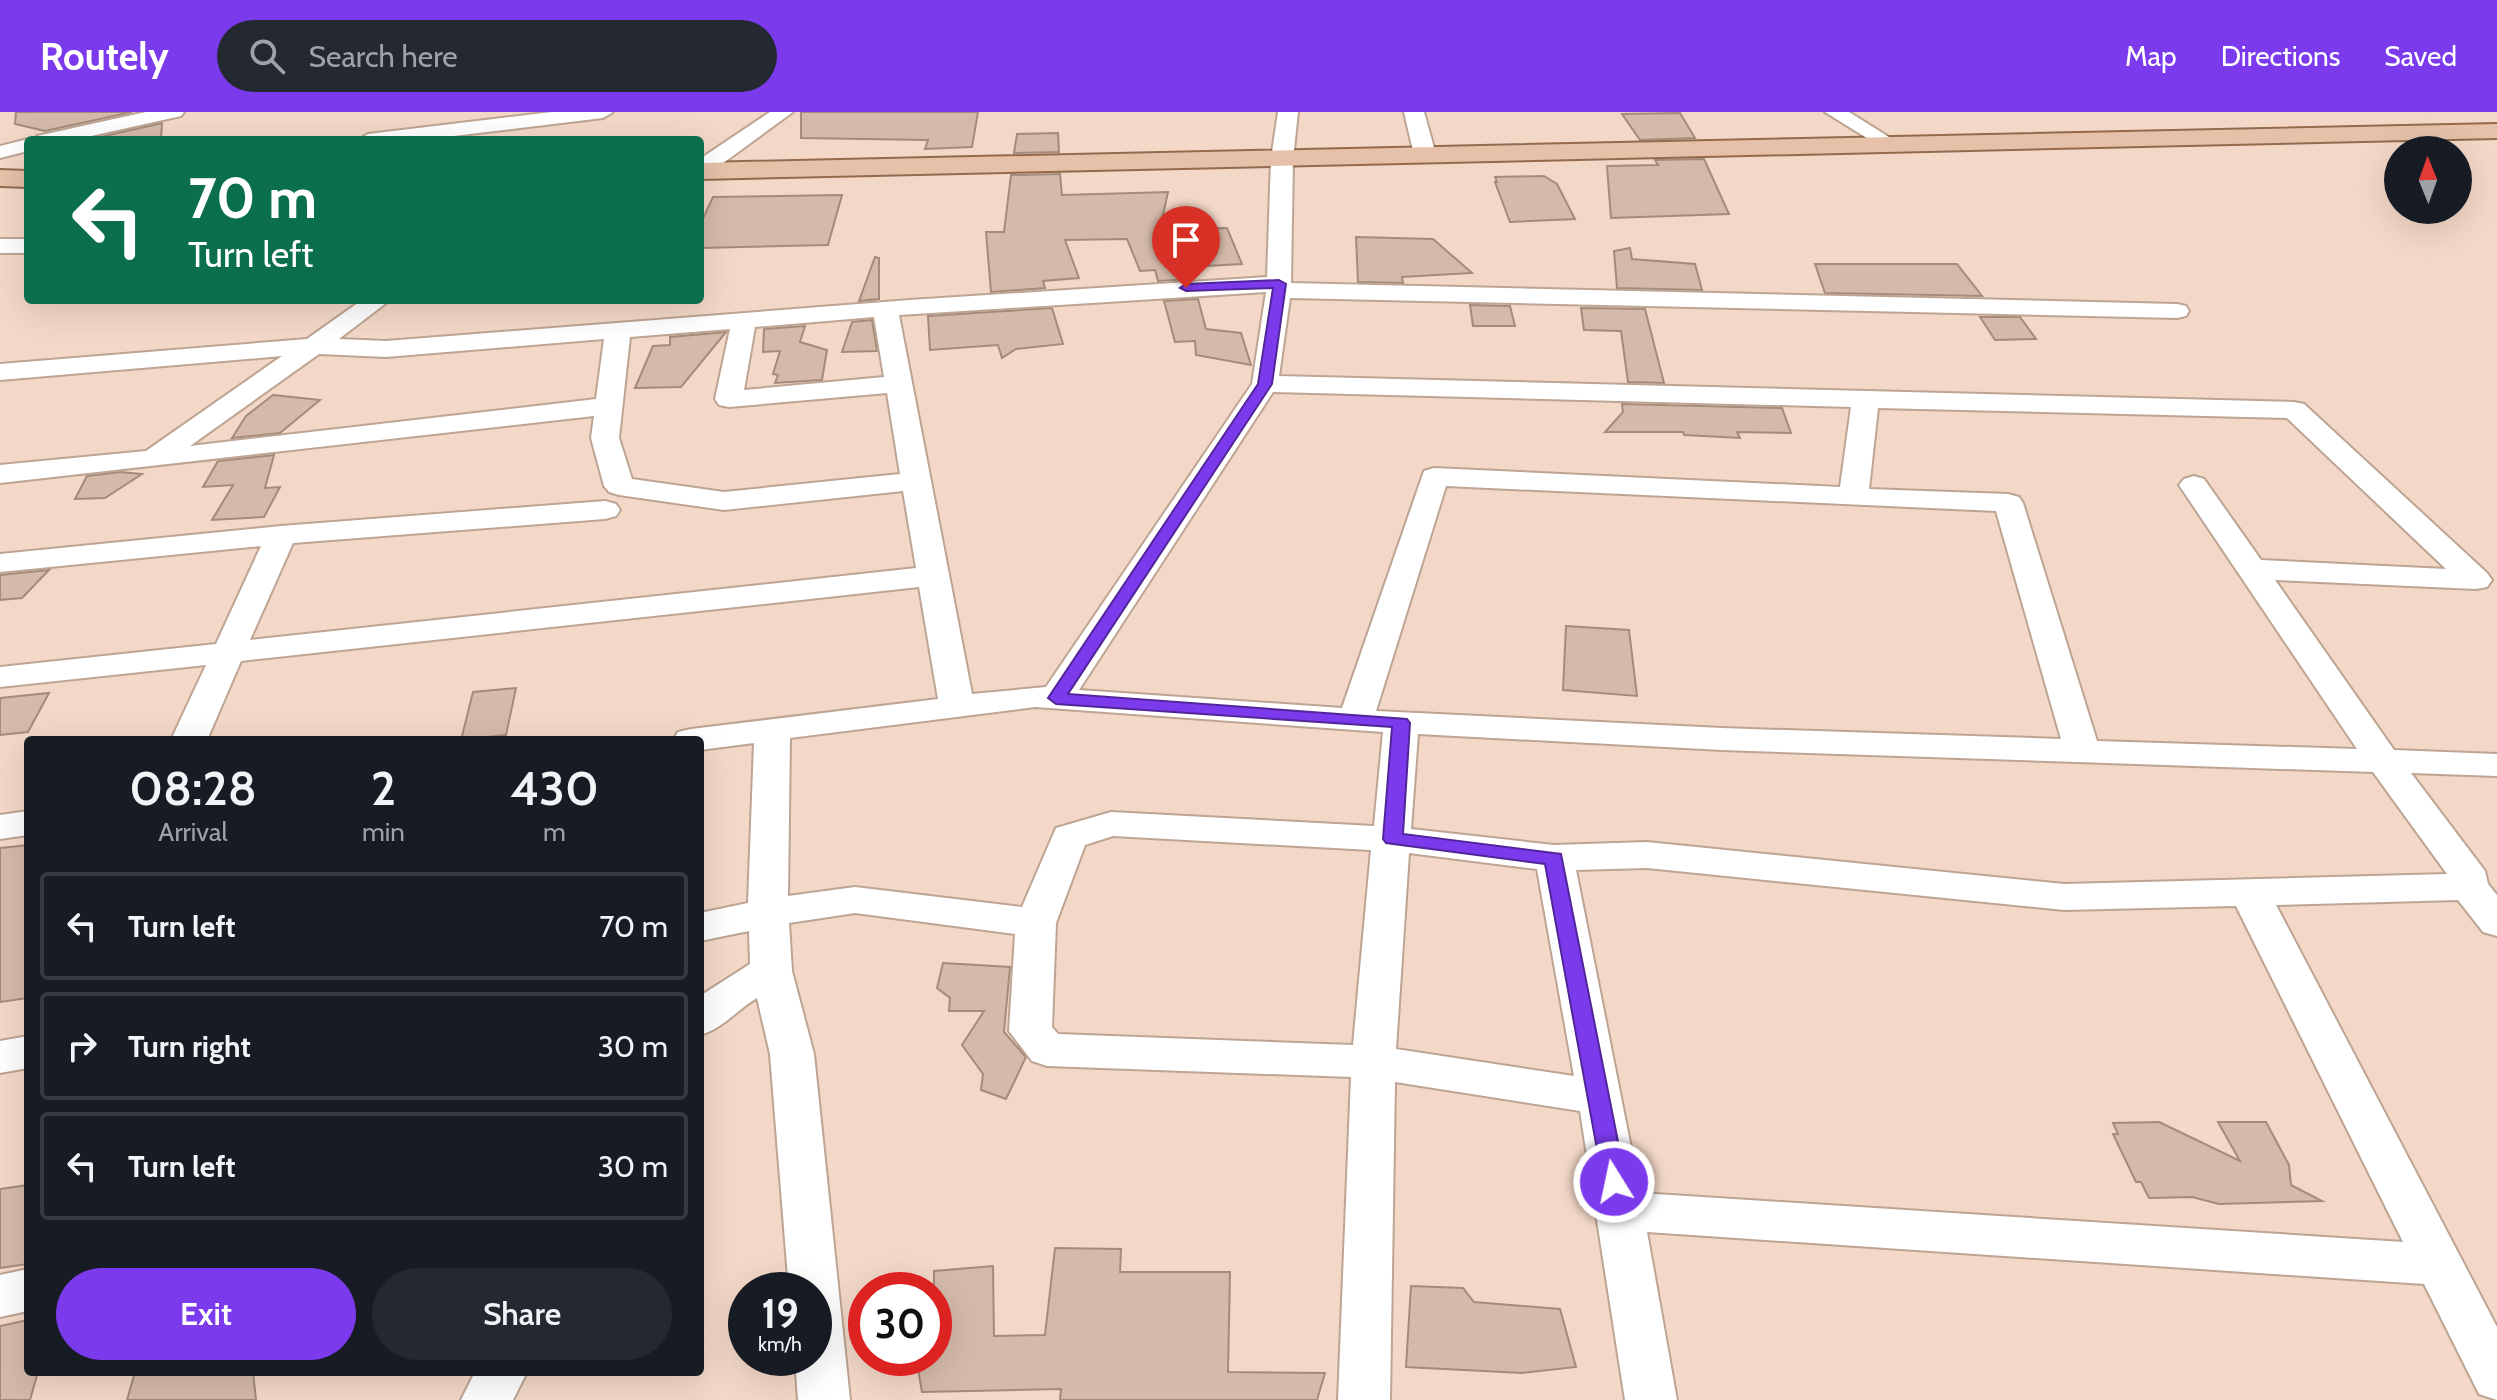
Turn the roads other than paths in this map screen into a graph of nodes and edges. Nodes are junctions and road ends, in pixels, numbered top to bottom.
1 (174, 112) edge
2 (603, 112) edge
3 (783, 112) edge
4 (1288, 112) edge
5 (1414, 112) edge
6 (1835, 112) edge
7 (2497, 131) edge
8 (63, 136) edge
9 (402, 136) edge
10 (1890, 144) junction
11 (24, 146) edge
12 (0, 152) edge
13 (1425, 155) junction
14 (1282, 159) junction
15 (704, 167) edge
16 (704, 170) edge
17 (0, 246) edge
18 (24, 246) edge
19 (1279, 287) junction
20 (372, 304) edge
21 (885, 309) junction
22 (2177, 311) dead end
23 (744, 320) junction
24 (618, 331) junction
25 (312, 346) junction
26 (0, 372) edge
27 (899, 384) junction
28 (1265, 384) junction
29 (1866, 397) junction
30 (608, 406) junction
31 (154, 459) junction
32 (0, 474) edge
33 (917, 481) junction
34 (2194, 485) dead end
35 (1853, 497) junction
36 (605, 510) dead end
37 (281, 535) junction
38 (0, 563) edge
39 (2252, 569) junction
40 (934, 576) junction
41 (228, 653) junction
42 (0, 677) edge
43 (1056, 698) junction
44 (957, 707) junction
45 (1356, 719) junction
46 (1401, 723) junction
47 (772, 730) junction
48 (191, 736) edge
49 (704, 738) edge
50 (2082, 751) junction
51 (2383, 761) junction
52 (2497, 765) edge
53 (24, 824) edge
54 (0, 827) edge
55 (1393, 839) junction
56 (1554, 858) junction
57 (2469, 887) junction
58 (2250, 894) junction
59 (768, 913) junction
60 (2497, 922) edge
61 (1036, 923) junction
62 (704, 926) edge
63 (771, 971) junction
64 (704, 1016) edge
65 (24, 1053) edge
66 (0, 1057) edge
67 (1373, 1062) junction
68 (1600, 1097) junction
69 (1619, 1211) junction
70 (2439, 1265) junction
71 (812, 1272) edge
72 (24, 1291) edge
73 (0, 1296) edge
74 (499, 1376) edge
75 (822, 1376) edge
76 (2497, 1378) edge
77 (487, 1400) edge
78 (824, 1400) edge
79 (1364, 1400) edge
80 (1651, 1400) edge

1 - 8 street
2 - 9 street
3 - 15 street
4 - 14 street
5 - 13 street
6 - 10 street
7 - 10 main road
10 - 13 main road
11 - 12 street
13 - 14 main road
14 - 16 main road
14 - 19 street
17 - 18 street
19 - 21 street
19 - 22 street
19 - 28 street
20 - 25 street
21 - 23 street
21 - 27 street
23 - 24 street
23 - 27 street
24 - 25 street
24 - 30 street
25 - 26 street
25 - 31 street
27 - 33 street
28 - 29 street
28 - 43 street
29 - 35 street
29 - 39 street
30 - 31 street
30 - 33 street
31 - 32 street
33 - 40 street
34 - 39 street
35 - 45 street
35 - 50 street
36 - 37 street
37 - 38 street
37 - 41 street
39 - 51 street
40 - 41 street
40 - 44 street
41 - 42 street
41 - 48 street
43 - 44 street
43 - 45 street
44 - 47 street
45 - 46 street
46 - 50 street
46 - 55 street
47 - 49 street
47 - 59 street
50 - 51 street
51 - 52 street
51 - 57 street
53 - 54 street
55 - 56 street
55 - 61 street
55 - 67 street
56 - 58 street
56 - 68 street
57 - 58 street
57 - 60 street
58 - 70 street
59 - 61 street
59 - 62 street
59 - 63 street
61 - 67 street
63 - 64 street
63 - 71 street
65 - 66 street
67 - 68 street
67 - 79 street
68 - 69 street
69 - 70 street
69 - 80 street
70 - 76 street
72 - 73 street
74 - 77 street
75 - 78 street

